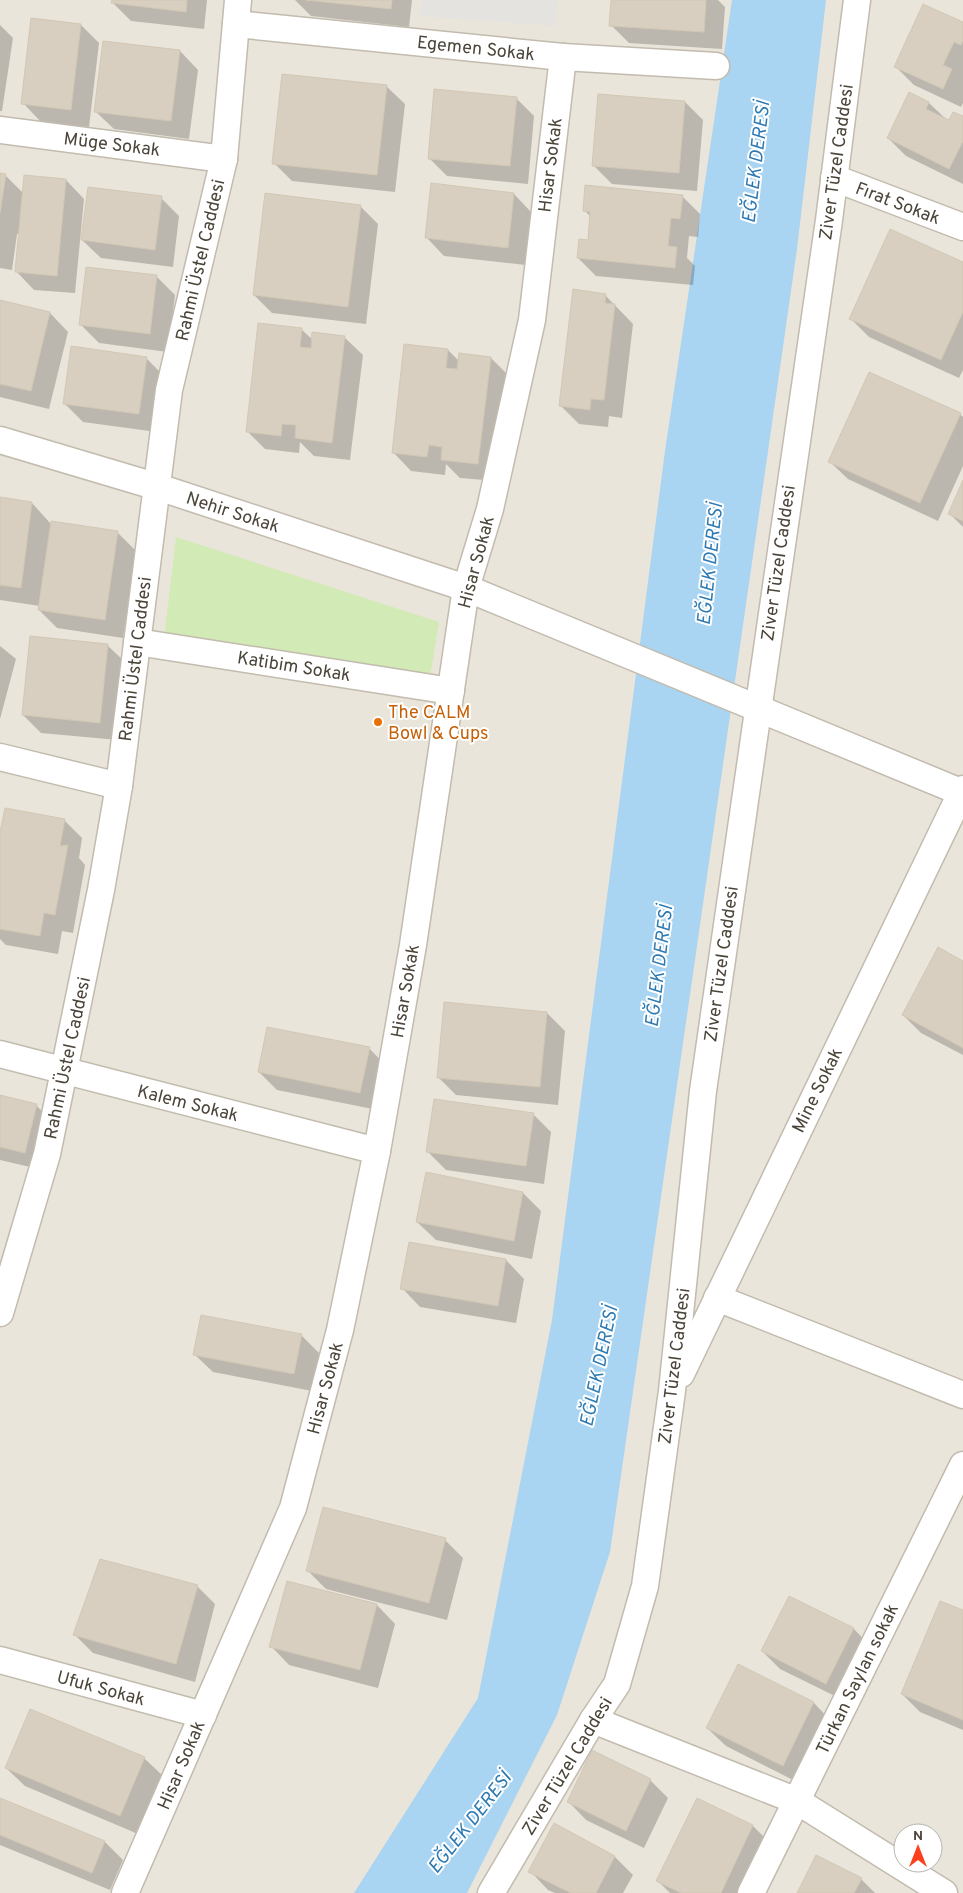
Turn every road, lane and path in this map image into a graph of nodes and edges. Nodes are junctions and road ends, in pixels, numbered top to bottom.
1 (857, 0) edge
2 (237, 12) edge
3 (563, 57) junction
4 (716, 66) dead end
5 (0, 130) edge
6 (224, 159) junction
7 (834, 178) junction
8 (963, 227) edge
9 (0, 440) edge
10 (158, 487) junction
11 (466, 588) junction
12 (137, 642) junction
13 (451, 691) junction
14 (750, 705) junction
15 (0, 757) edge
16 (119, 786) junction
17 (962, 792) edge
18 (0, 1054) edge
19 (64, 1072) junction
20 (377, 1151) junction
21 (717, 1298) junction
22 (0, 1313) edge
23 (672, 1391) junction
24 (963, 1395) edge
25 (963, 1465) edge
26 (0, 1660) edge
27 (203, 1715) junction
28 (593, 1720) junction
29 (796, 1801) junction
30 (125, 1893) edge
31 (491, 1893) edge
32 (751, 1893) edge
33 (944, 1893) edge

1 - 7 street, Ziver Tüzel Caddesi
2 - 3 street, Egemen Sokak
2 - 6 street, Rahmi Üstel Caddesi
3 - 4 street, Egemen Sokak
3 - 11 street, Hisar Sokak
5 - 6 street, Müge Sokak
6 - 10 street, Rahmi Üstel Caddesi
7 - 8 street, Fırat Sokak
7 - 14 street, Ziver Tüzel Caddesi
9 - 10 street, Nehir Sokak
10 - 11 street, Nehir Sokak
10 - 12 street, Rahmi Üstel Caddesi
11 - 13 street, Hisar Sokak
11 - 14 street, Nehir Sokak
12 - 13 street, Katibim Sokak
12 - 16 street, Rahmi Üstel Caddesi
13 - 20 street, Hisar Sokak
14 - 17 street, Nehir Sokak
14 - 23 street, Ziver Tüzel Caddesi
15 - 16 street
16 - 19 street, Rahmi Üstel Caddesi
17 - 21 street, Mine Sokak
18 - 19 street, Kalem Sokak
19 - 20 street, Kalem Sokak
19 - 22 street, Rahmi Üstel Caddesi
20 - 27 street, Hisar Sokak
21 - 23 street, Mine Sokak
21 - 24 street
23 - 28 street, Ziver Tüzel Caddesi
25 - 29 street, Türkan Saylan sokak
26 - 27 street, Ufuk Sokak
27 - 30 street, Hisar Sokak
28 - 29 street
28 - 31 street, Ziver Tüzel Caddesi
29 - 32 street, Türkan Saylan sokak
29 - 33 street

